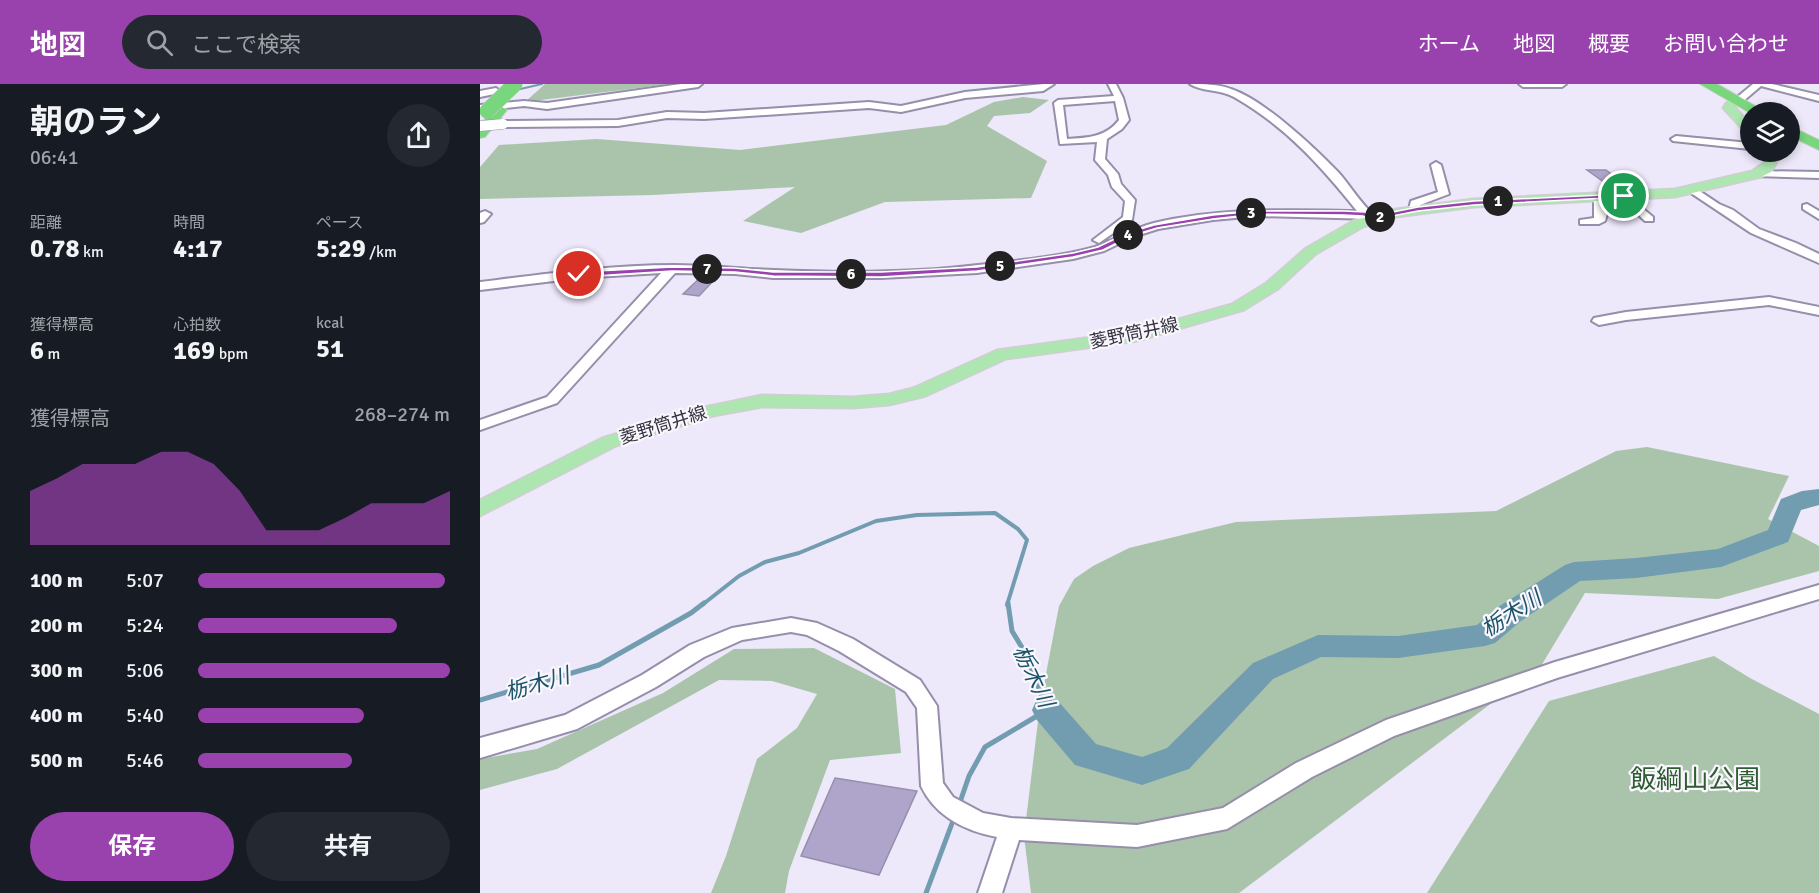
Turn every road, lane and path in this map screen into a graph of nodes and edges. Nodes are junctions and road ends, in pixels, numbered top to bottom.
1 (515, 84) edge
2 (527, 84) edge
3 (698, 84) edge
4 (1050, 84) edge
5 (1112, 84) edge
6 (1194, 84) edge
7 (1523, 84) edge
8 (1562, 84) edge
9 (1707, 84) edge
10 (1760, 84) edge
11 (1241, 86) dead end
12 (998, 88) edge
13 (496, 91) dead end
14 (1219, 91) junction
15 (480, 94) edge
16 (1119, 98) junction
17 (1819, 98) edge
18 (1738, 101) junction
19 (547, 106) junction
20 (490, 114) edge
21 (1740, 119) edge
22 (531, 125) junction
23 (480, 126) edge
24 (480, 134) edge
25 (1800, 136) edge
26 (1102, 139) junction
27 (1676, 139) dead end
28 (1740, 145) edge
29 (1819, 146) edge
30 (1771, 162) edge
31 (1436, 165) dead end
32 (1756, 174) junction
33 (1819, 175) edge
34 (1692, 189) junction
35 (1624, 196) junction
36 (1599, 197) junction
37 (1807, 207) dead end
38 (1414, 209) junction
39 (1369, 216) junction
40 (1819, 216) edge
41 (1649, 219) dead end
42 (1584, 222) dead end
43 (1819, 243) edge
44 (1792, 245) junction
45 (1100, 249) junction
46 (1819, 259) edge
47 (672, 269) junction
48 (480, 286) edge
49 (1819, 310) edge
50 (1599, 321) dead end
51 (480, 425) edge
52 (480, 509) edge
53 (1819, 592) edge
54 (480, 748) edge
55 (1011, 829) junction
56 (990, 893) edge

1 - 20 highway, bridge
2 - 20 highway
3 - 19 street
4 - 12 street
5 - 16 street
6 - 14 street
7 - 8 street
9 - 18 highway
10 - 17 street
10 - 18 street
11 - 14 street
12 - 22 street
13 - 15 street
14 - 39 street
16 - 26 street
16 - 26 street
18 - 21 main road
19 - 20 street
19 - 22 street
20 - 22 street
20 - 23 street, bridge
20 - 24 highway
25 - 29 highway
26 - 45 street
27 - 28 street
30 - 32 main road
31 - 38 street
32 - 33 street
32 - 34 main road, 菱野筒井線
34 - 35 main road, 菱野筒井線
34 - 44 street
35 - 36 main road, 菱野筒井線
35 - 41 street
36 - 38 main road, 菱野筒井線
36 - 42 street
37 - 40 street
38 - 39 main road, 菱野筒井線
39 - 45 street
39 - 52 main road, 菱野筒井線
43 - 44 street
44 - 46 street
45 - 47 street
47 - 48 street
47 - 51 street
49 - 50 street
53 - 55 street
54 - 55 street
55 - 56 street

